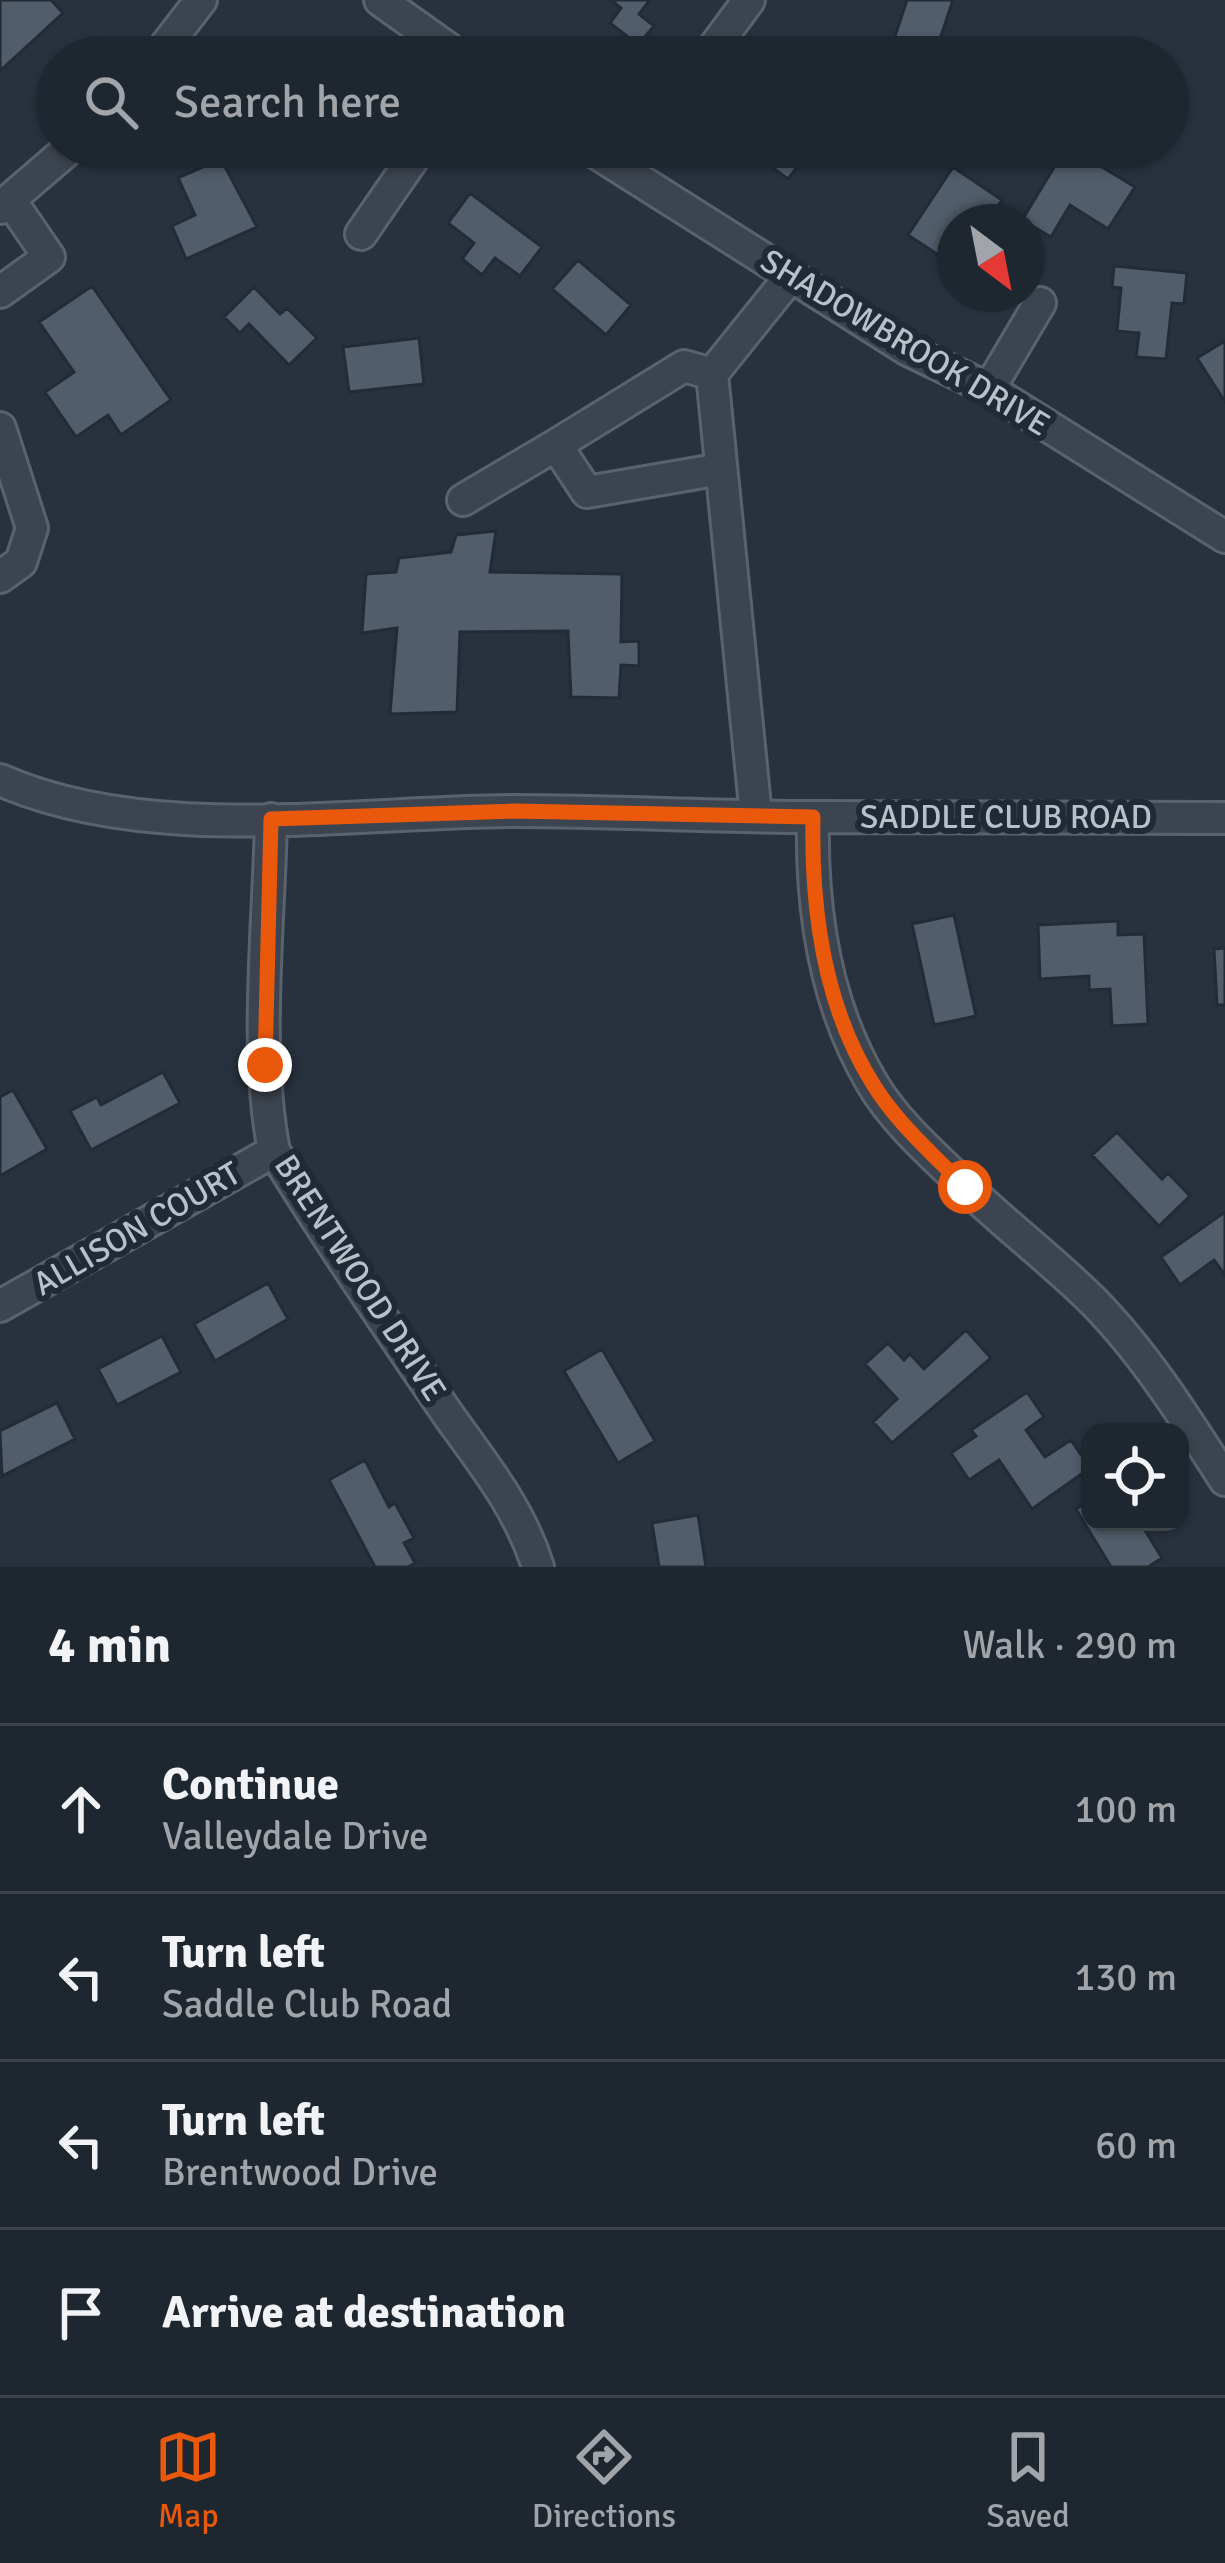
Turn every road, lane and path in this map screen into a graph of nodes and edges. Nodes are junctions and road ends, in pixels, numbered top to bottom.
1 (201, 0) edge
2 (380, 0) edge
3 (749, 0) edge
4 (173, 36) edge
5 (431, 36) edge
6 (722, 36) edge
7 (47, 168) edge
8 (407, 168) edge
9 (647, 168) edge
10 (5, 204) edge
11 (361, 234) dead end
12 (790, 277) junction
13 (0, 292) edge
14 (1035, 312) edge
15 (712, 374) junction
16 (989, 389) junction
17 (0, 428) edge
18 (556, 446) junction
19 (721, 469) junction
20 (463, 500) dead end
21 (1225, 538) edge
22 (0, 577) edge
23 (0, 780) edge
24 (756, 816) junction
25 (813, 817) junction
26 (1225, 818) edge
27 (271, 819) junction
28 (274, 1151) junction
29 (0, 1306) edge
30 (1225, 1480) edge
31 (538, 1567) edge

1 - 4 street
2 - 5 street
3 - 6 street
7 - 10 street
8 - 11 street
9 - 12 street, SHADOWBROOK DRIVE
10 - 13 street
12 - 15 street
12 - 16 street, SHADOWBROOK DRIVE
14 - 16 street
15 - 18 street
15 - 19 street
16 - 21 street, SHADOWBROOK DRIVE
17 - 22 street
18 - 19 street
18 - 20 street
19 - 24 street
23 - 27 street, SADDLE CLUB ROAD
24 - 25 street, SADDLE CLUB ROAD
24 - 27 street, SADDLE CLUB ROAD
25 - 26 street, SADDLE CLUB ROAD
25 - 30 street
27 - 28 street, BRENTWOOD DRIVE
28 - 29 street, ALLISON COURT
28 - 31 street, BRENTWOOD DRIVE

